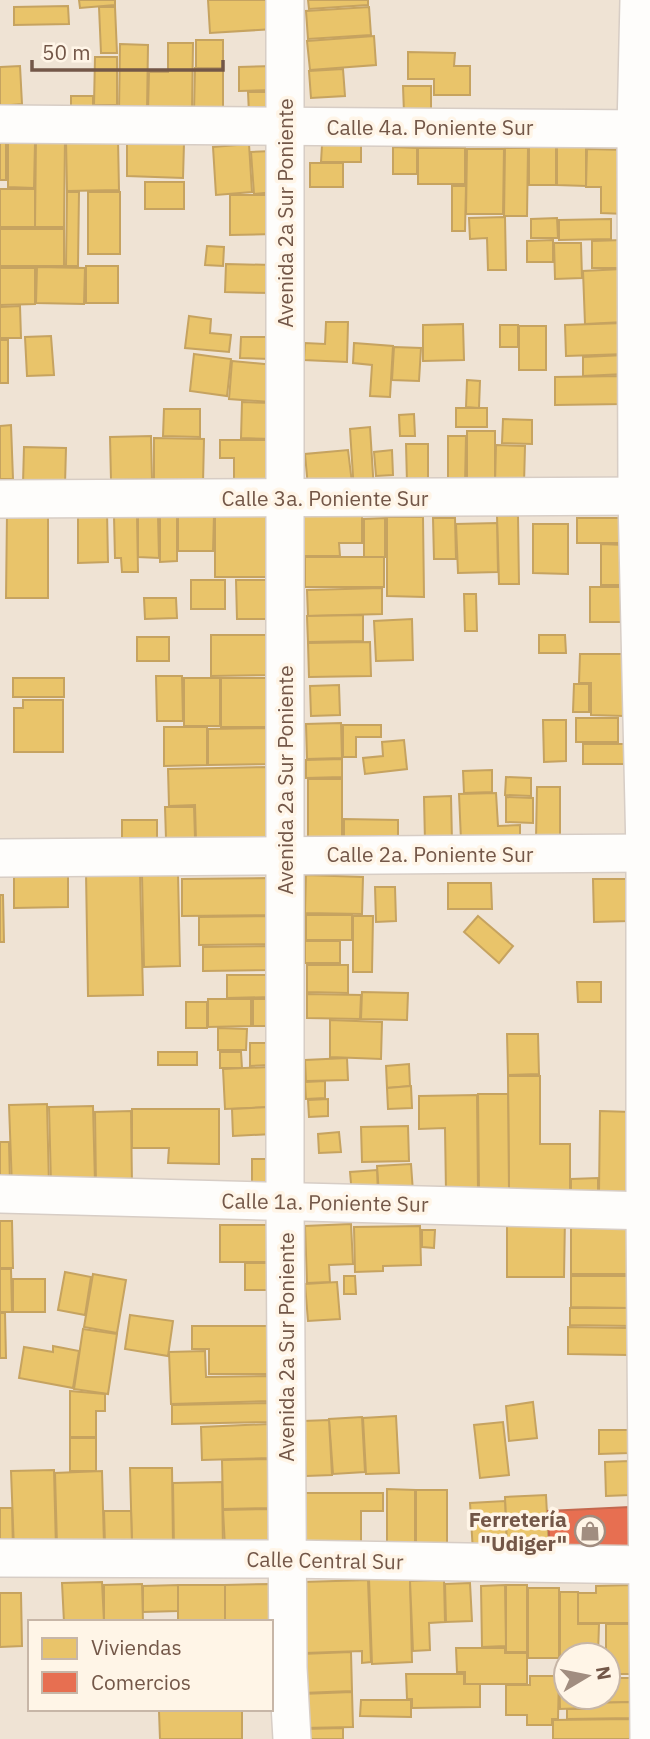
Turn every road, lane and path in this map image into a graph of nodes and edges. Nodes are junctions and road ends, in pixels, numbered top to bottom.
1 (285, 0) edge
2 (639, 0) edge
3 (0, 124) edge
4 (285, 127) junction
5 (643, 129) edge
6 (644, 496) edge
7 (285, 498) junction
8 (0, 499) edge
9 (648, 853) edge
10 (285, 855) junction
11 (0, 858) edge
12 (0, 1194) edge
13 (285, 1201) junction
14 (648, 1211) edge
15 (0, 1558) edge
16 (288, 1559) junction
17 (649, 1565) edge
18 (292, 1739) edge
19 (649, 1739) edge

1 - 4 street, Avenida 2a Sur Poniente
2 - 5 street
3 - 4 street, Calle 4a. Poniente Sur
4 - 5 street, Calle 4a. Poniente Sur
4 - 7 street, Avenida 2a Sur Poniente
5 - 6 street
6 - 7 street, Calle 3a. Poniente Sur
6 - 9 street
7 - 8 street, Calle 3a. Poniente Sur
7 - 10 street, Avenida 2a Sur Poniente
9 - 10 street, Calle 2a. Poniente Sur
9 - 14 street
10 - 11 street, Calle 2a. Poniente Sur
10 - 13 street, Avenida 2a Sur Poniente
12 - 13 street, Calle 1a. Poniente Sur
13 - 14 street, Calle 1a. Poniente Sur
13 - 16 street, Avenida 2a Sur Poniente
14 - 17 street
15 - 16 street, Calle Central Sur
16 - 17 street, Calle Central Sur
16 - 18 street, Avenida 2a Sur Poniente
17 - 19 street

